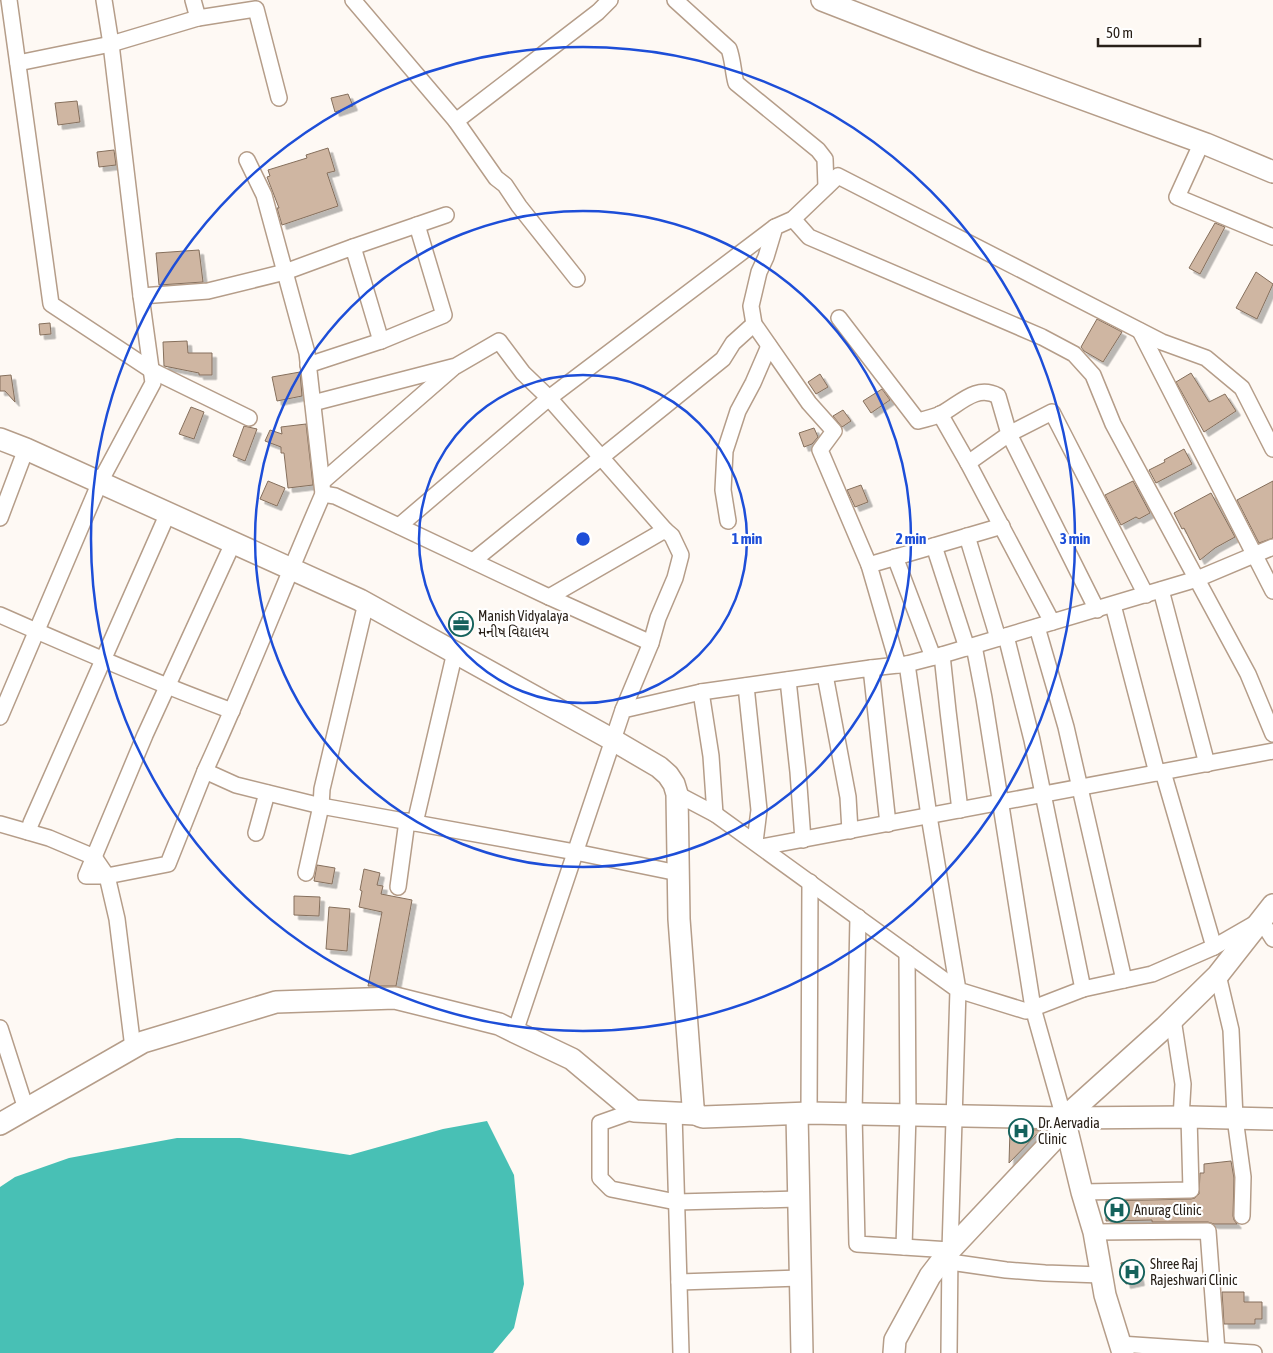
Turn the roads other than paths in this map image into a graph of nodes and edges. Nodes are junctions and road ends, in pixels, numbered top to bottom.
1 (9, 0) edge
2 (104, 0) edge
3 (192, 0) edge
4 (353, 0) edge
5 (610, 0) edge
6 (675, 0) edge
7 (822, 0) edge
8 (198, 18) junction
9 (110, 44) junction
10 (18, 62) junction
11 (279, 98) dead end
12 (456, 121) junction
13 (1202, 142) junction
14 (247, 160) dead end
15 (1273, 172) edge
16 (826, 187) junction
17 (446, 215) dead end
18 (793, 220) junction
19 (417, 225) junction
20 (775, 227) junction
21 (1273, 238) edge
22 (353, 247) junction
23 (285, 272) junction
24 (577, 279) dead end
25 (141, 296) junction
26 (839, 318) dead end
27 (754, 324) junction
28 (1140, 330) junction
29 (381, 340) junction
30 (769, 346) junction
31 (308, 365) junction
32 (456, 366) junction
33 (151, 370) junction
34 (549, 398) junction
35 (313, 404) junction
36 (940, 414) junction
37 (249, 418) dead end
38 (1008, 434) junction
39 (0, 438) edge
40 (26, 449) junction
41 (1273, 449) edge
42 (601, 458) junction
43 (968, 462) junction
44 (100, 482) junction
45 (323, 488) junction
46 (168, 513) junction
47 (0, 518) edge
48 (728, 521) dead end
49 (399, 526) junction
50 (1002, 526) junction
51 (665, 530) junction
52 (967, 536) junction
53 (233, 543) junction
54 (934, 546) junction
55 (1273, 547) edge
56 (1255, 555) junction
57 (895, 557) junction
58 (473, 561) junction
59 (868, 565) junction
60 (291, 569) junction
61 (1197, 579) junction
62 (1161, 590) junction
63 (1273, 591) edge
64 (1146, 595) junction
65 (549, 596) junction
66 (366, 603) junction
67 (1113, 605) junction
68 (1097, 610) junction
69 (0, 615) edge
70 (1052, 622) junction
71 (1037, 627) junction
72 (36, 631) junction
73 (1002, 637) junction
74 (651, 643) junction
75 (971, 647) junction
76 (455, 652) junction
77 (938, 656) junction
78 (102, 660) junction
79 (902, 665) junction
80 (871, 668) junction
81 (825, 675) junction
82 (788, 680) junction
83 (746, 686) junction
84 (167, 687) junction
85 (700, 692) junction
86 (623, 710) junction
87 (232, 711) junction
88 (0, 717) edge
89 (1273, 734) edge
90 (613, 740) junction
91 (1273, 751) edge
92 (1207, 764) junction
93 (205, 771) junction
94 (1160, 773) junction
95 (1079, 788) junction
96 (267, 792) junction
97 (677, 794) junction
98 (1043, 795) junction
99 (1000, 802) junction
100 (321, 806) junction
101 (960, 810) junction
102 (715, 814) junction
103 (929, 816) junction
104 (411, 822) junction
105 (0, 824) edge
106 (888, 824) junction
107 (850, 831) junction
108 (28, 832) junction
109 (256, 833) dead end
110 (804, 840) junction
111 (758, 845) junction
112 (576, 852) junction
113 (94, 857) junction
114 (306, 873) dead end
115 (678, 873) junction
116 (107, 876) junction
117 (810, 882) junction
118 (398, 886) dead end
119 (1267, 913) edge
120 (858, 918) junction
121 (1273, 939) edge
122 (1214, 947) junction
123 (908, 953) junction
124 (1218, 975) junction
125 (1124, 980) junction
126 (1083, 989) junction
127 (958, 990) junction
128 (1033, 1008) junction
129 (1173, 1019) junction
130 (0, 1028) edge
131 (515, 1032) junction
132 (133, 1048) junction
133 (26, 1109) junction
134 (634, 1111) junction
135 (674, 1112) junction
136 (696, 1114) junction
137 (803, 1114) junction
138 (854, 1114) junction
139 (908, 1114) junction
140 (954, 1115) junction
141 (1185, 1117) junction
142 (1064, 1118) junction
143 (1235, 1118) junction
144 (1273, 1119) edge
145 (0, 1124) edge
146 (1082, 1192) junction
147 (798, 1199) junction
148 (676, 1202) junction
149 (1242, 1216) dead end
150 (1094, 1232) junction
151 (904, 1246) junction
152 (950, 1256) junction
153 (1101, 1275) junction
154 (800, 1278) junction
155 (679, 1282) junction
156 (1121, 1349) edge
157 (1217, 1351) junction
158 (680, 1353) edge
159 (802, 1353) edge
160 (894, 1353) edge
161 (950, 1353) edge
162 (1254, 1353) edge

1 - 10 street
2 - 9 street
3 - 8 street
4 - 12 street
5 - 12 street
6 - 16 street
7 - 13 main road
8 - 9 street
8 - 11 street
9 - 10 street
9 - 25 street
10 - 33 street
12 - 24 street
13 - 15 main road
13 - 21 street
14 - 23 street
16 - 18 street
16 - 28 street
17 - 19 street
18 - 20 street
18 - 61 street
19 - 22 street
19 - 29 street
20 - 27 street
20 - 34 street
22 - 23 street
22 - 29 street
23 - 25 street
23 - 31 street
25 - 33 street
26 - 36 street
27 - 30 street
27 - 42 street
28 - 41 street
28 - 56 street
29 - 31 street
30 - 48 street
30 - 59 street
31 - 35 street
32 - 34 street
32 - 35 street
32 - 45 street
33 - 37 street
33 - 44 street
34 - 42 street
34 - 49 street
35 - 45 street
36 - 38 street
36 - 43 street
38 - 43 street
38 - 64 street
38 - 68 street
39 - 40 main road
40 - 44 main road
40 - 47 street
42 - 51 street
42 - 58 street
43 - 50 street
44 - 46 main road
44 - 72 street
45 - 49 street
45 - 60 street
46 - 53 main road
46 - 78 street
49 - 58 street
50 - 52 street
50 - 70 street
51 - 65 street
51 - 74 street
52 - 54 street
52 - 73 street
53 - 60 main road
53 - 84 street
54 - 57 street
54 - 75 street
55 - 56 street
56 - 61 street
56 - 63 street
57 - 59 street
57 - 77 street
58 - 65 street
59 - 79 street
60 - 66 main road
60 - 87 street
61 - 62 street
61 - 89 street
62 - 64 street
62 - 92 street
64 - 67 street
65 - 74 street
66 - 76 main road
66 - 100 street
67 - 68 street
67 - 94 street
68 - 70 street
69 - 72 street
70 - 71 street
71 - 73 street
71 - 95 street
72 - 78 street
72 - 88 street
73 - 75 street
73 - 98 street
74 - 86 street
75 - 77 street
75 - 99 street
76 - 90 main road
76 - 104 street
77 - 79 street
77 - 101 street
78 - 84 street
78 - 108 street
79 - 80 street
79 - 103 street
80 - 81 street
80 - 106 street
81 - 82 street
81 - 107 street
82 - 83 street
82 - 110 street
83 - 85 street
83 - 111 street
84 - 87 street
84 - 113 street
85 - 86 street
85 - 102 street
86 - 90 street
87 - 93 street
90 - 97 main road
90 - 112 street
91 - 92 street
92 - 94 street
93 - 96 street
93 - 116 street
94 - 95 street
94 - 122 street
95 - 98 street
95 - 125 street
96 - 100 street
96 - 109 street
97 - 102 street
97 - 115 main road
98 - 99 street
98 - 126 street
99 - 101 street
99 - 128 street
100 - 104 street
100 - 114 street
101 - 103 street
102 - 111 street
103 - 106 street
103 - 127 street
104 - 112 street
104 - 118 street
105 - 108 street
106 - 107 street
107 - 110 street
108 - 113 street
110 - 111 street
111 - 117 street
112 - 115 street
112 - 131 street
113 - 116 street
115 - 136 main road
116 - 132 street
117 - 120 street
117 - 137 street
119 - 121 street
119 - 122 street
119 - 124 main road
120 - 123 street
120 - 138 street
122 - 125 street
123 - 127 street
123 - 139 street
124 - 129 main road
124 - 143 street
125 - 126 street
126 - 128 street
127 - 128 street
127 - 140 street
128 - 142 street
129 - 141 street
129 - 142 main road
130 - 133 street
131 - 132 main road
131 - 134 main road
132 - 133 main road
133 - 145 main road
134 - 135 main road
134 - 148 street
135 - 136 main road
135 - 148 street
136 - 137 main road
137 - 138 main road
137 - 147 main road
138 - 139 main road
138 - 151 street
139 - 140 main road
139 - 151 street
140 - 142 main road
140 - 152 street
141 - 142 main road
141 - 143 main road
141 - 146 street
142 - 146 main road
142 - 152 main road
143 - 144 main road
143 - 149 street
146 - 150 main road
147 - 148 street
147 - 154 main road
148 - 155 street
150 - 153 main road
150 - 157 street
151 - 152 street
152 - 153 street
152 - 160 main road
152 - 161 street
153 - 156 main road
154 - 155 street
154 - 159 main road
155 - 158 street
156 - 157 street
157 - 162 street

